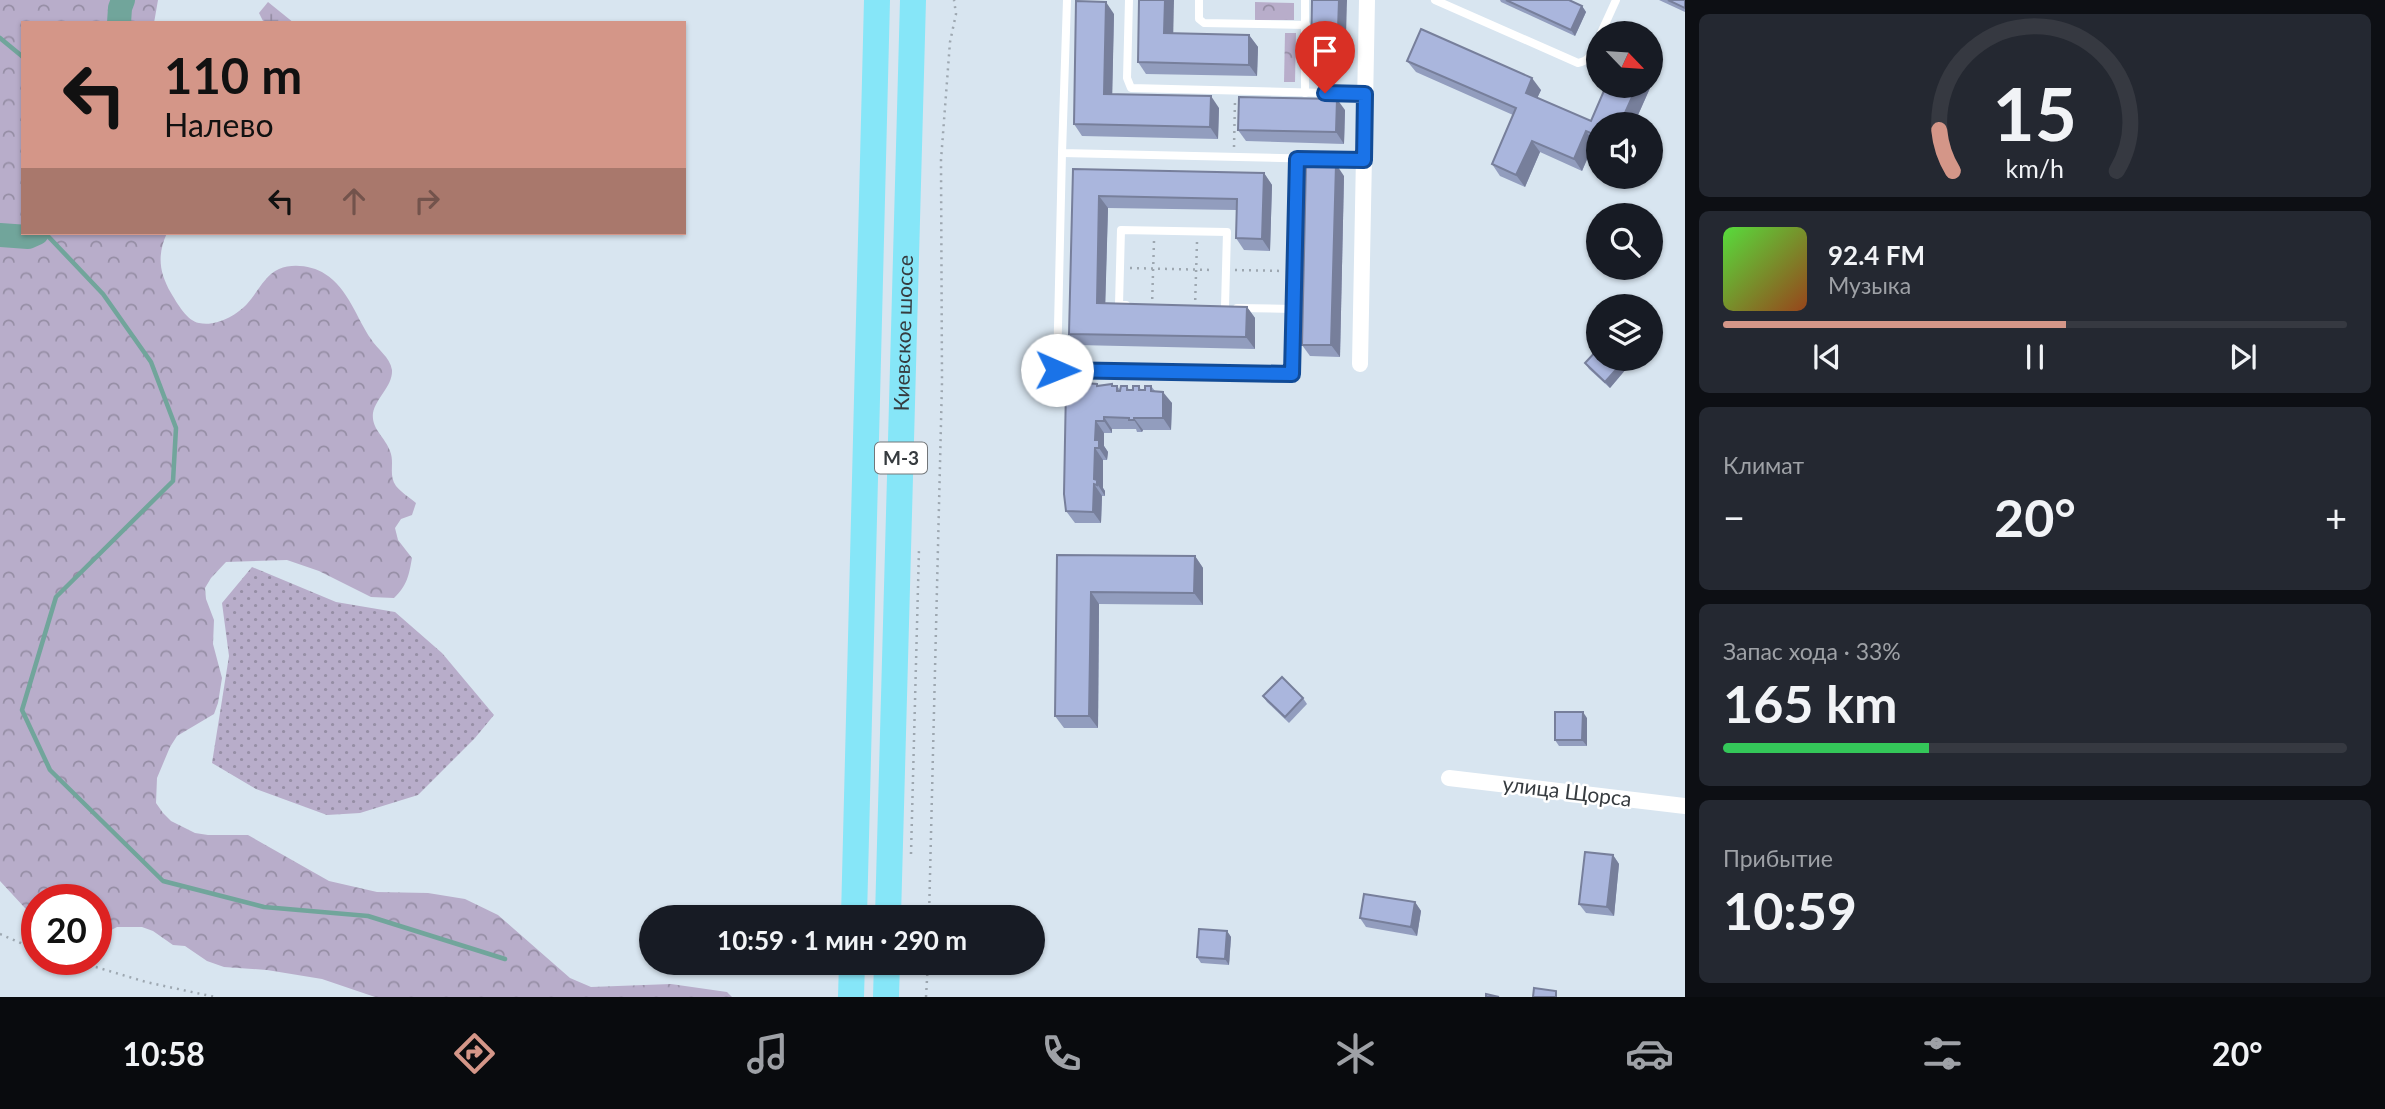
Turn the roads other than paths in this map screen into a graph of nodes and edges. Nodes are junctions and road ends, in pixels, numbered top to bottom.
1 (877, 0) edge
2 (914, 0) edge
3 (1067, 0) edge
4 (1129, 0) edge
5 (1199, 0) edge
6 (1305, 0) edge
7 (1367, 0) edge
8 (1435, 0) edge
9 (1616, 0) edge
10 (1606, 21) edge
11 (1306, 25) junction
12 (1586, 61) edge
13 (1305, 93) junction
14 (1365, 94) junction
15 (1062, 153) junction
16 (1297, 159) junction
17 (1364, 160) junction
18 (1152, 306) edge
19 (1195, 307) edge
20 (1225, 307) junction
21 (1294, 309) junction
22 (1360, 364) dead end
23 (1449, 778) dead end
24 (1685, 806) edge
25 (853, 905) edge
26 (888, 905) edge
27 (852, 975) edge
28 (887, 975) edge
29 (851, 997) edge
30 (886, 997) edge

1 - 25 highway, Киевское шоссе / М-3
2 - 26 highway, Киевское шоссе / М-3
3 - 15 lane
4 - 13 lane
5 - 11 lane
6 - 11 lane
7 - 14 street
8 - 12 lane
9 - 10 lane
11 - 13 lane
13 - 14 lane
14 - 17 street
15 - 16 lane
15 - 21 lane
16 - 17 lane
16 - 21 lane
17 - 22 street
18 - 20 lane
19 - 20 lane
20 - 21 lane
23 - 24 street, улица Щорса
27 - 29 highway
28 - 30 highway

